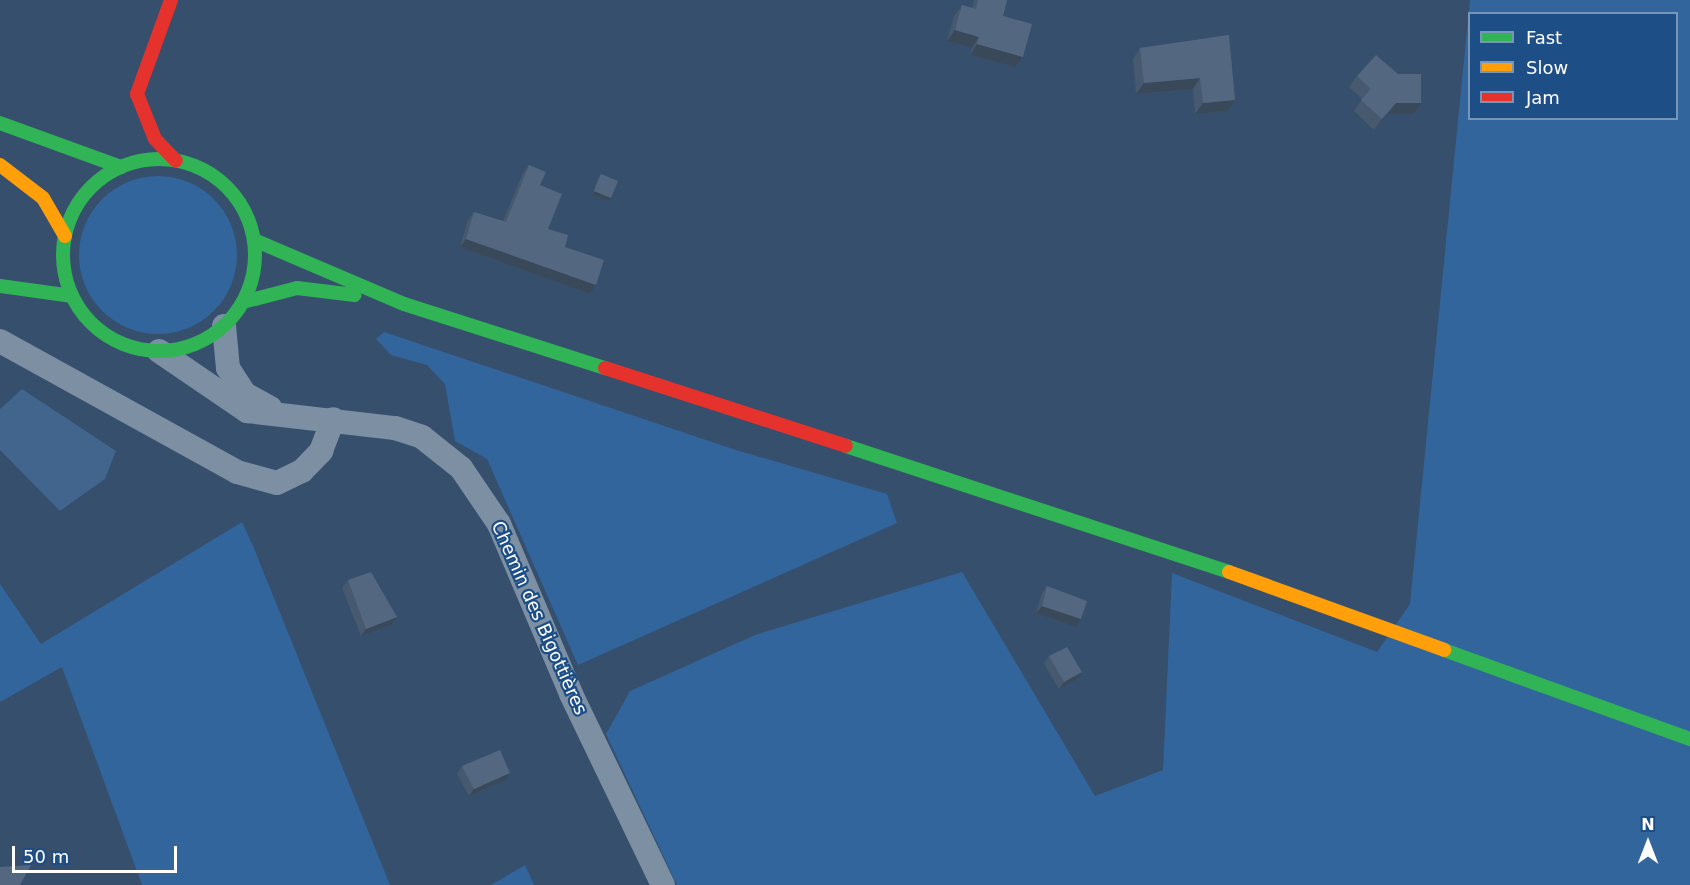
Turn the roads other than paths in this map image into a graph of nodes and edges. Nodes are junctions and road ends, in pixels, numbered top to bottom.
1 (171, 0) edge
2 (0, 123) edge
3 (176, 161) junction
4 (0, 165) edge
5 (121, 167) junction
6 (65, 236) junction
7 (254, 240) junction
8 (0, 286) edge
9 (72, 296) junction
10 (243, 302) junction
11 (404, 304) junction
12 (224, 326) junction
13 (0, 341) edge
14 (159, 351) junction
15 (277, 412) junction
16 (333, 419) junction
17 (1690, 739) edge
18 (663, 885) edge

1 - 3 main road
2 - 5 main road
3 - 5 main road
3 - 7 main road
4 - 6 main road
5 - 6 main road
6 - 9 main road
7 - 10 main road
7 - 11 main road
8 - 9 main road
9 - 14 main road
10 - 11 main road
10 - 12 main road
11 - 17 main road
12 - 14 main road
12 - 15 street
13 - 16 street
14 - 15 street, Chemin des Bigottières
15 - 16 street, Chemin des Bigottières
16 - 18 street, Chemin des Bigottières

